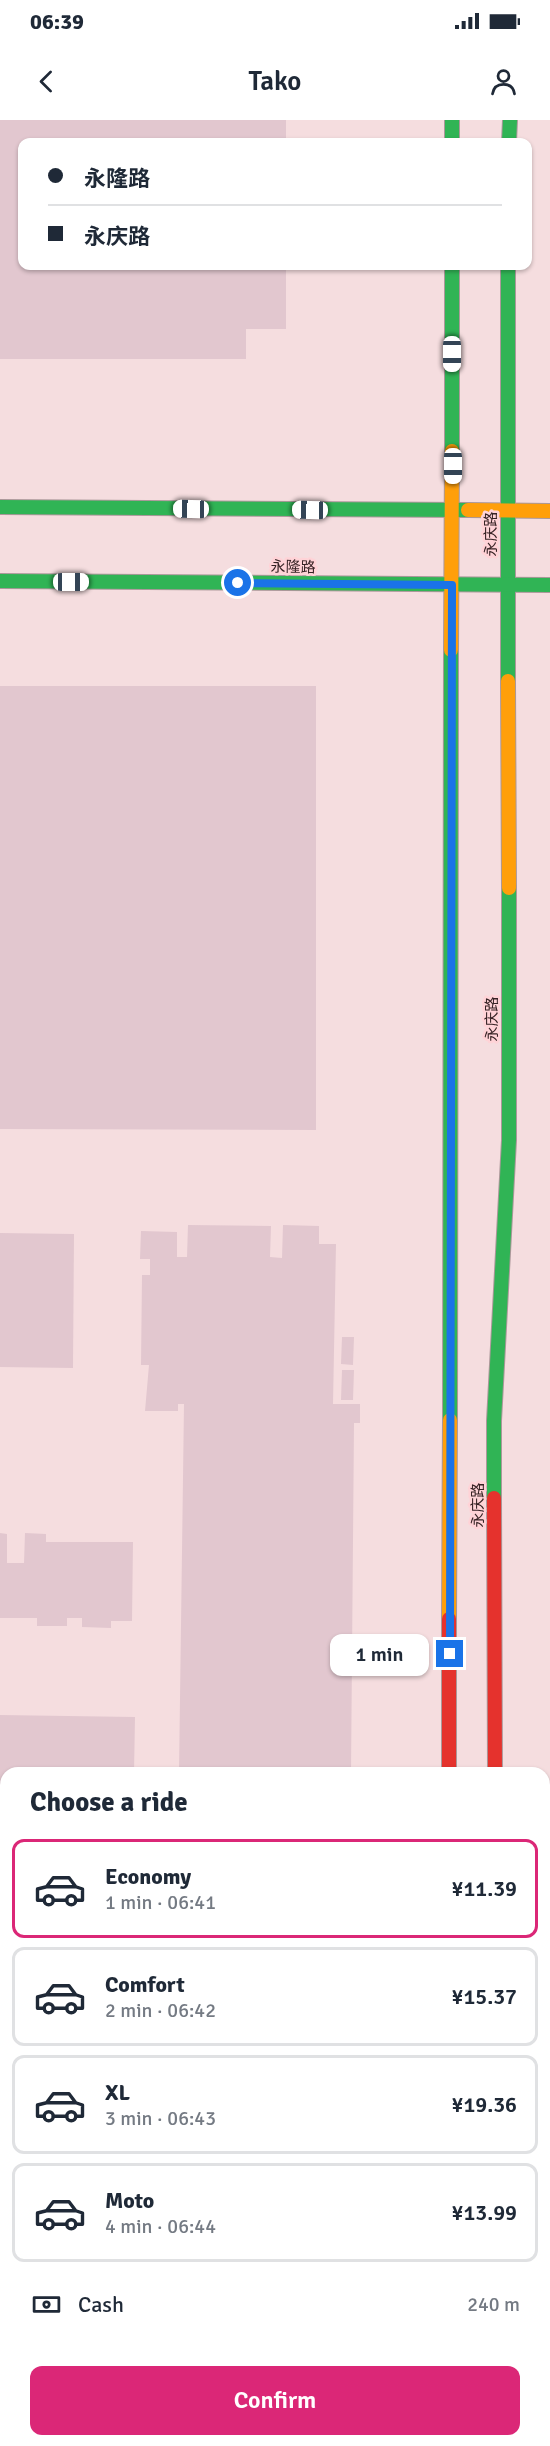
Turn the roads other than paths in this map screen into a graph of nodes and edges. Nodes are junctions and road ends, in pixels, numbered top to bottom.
1 (452, 120) edge
2 (510, 120) edge
3 (452, 138) edge
4 (509, 138) edge
5 (452, 270) edge
6 (508, 270) edge
7 (0, 507) edge
8 (453, 511) junction
9 (507, 511) junction
10 (550, 511) edge
11 (0, 581) edge
12 (452, 585) junction
13 (508, 585) junction
14 (550, 585) edge
15 (449, 1767) edge
16 (495, 1767) edge

1 - 3 street
2 - 4 street
5 - 8 street, 永庆路
6 - 9 street, 永庆路
7 - 8 street
8 - 9 street
8 - 12 street, 永庆路
9 - 10 street
9 - 13 street, 永庆路
11 - 12 street, 永隆路
12 - 13 street, 永隆路
12 - 15 street, 永庆路
13 - 14 street, 永隆路
13 - 16 street, 永庆路

